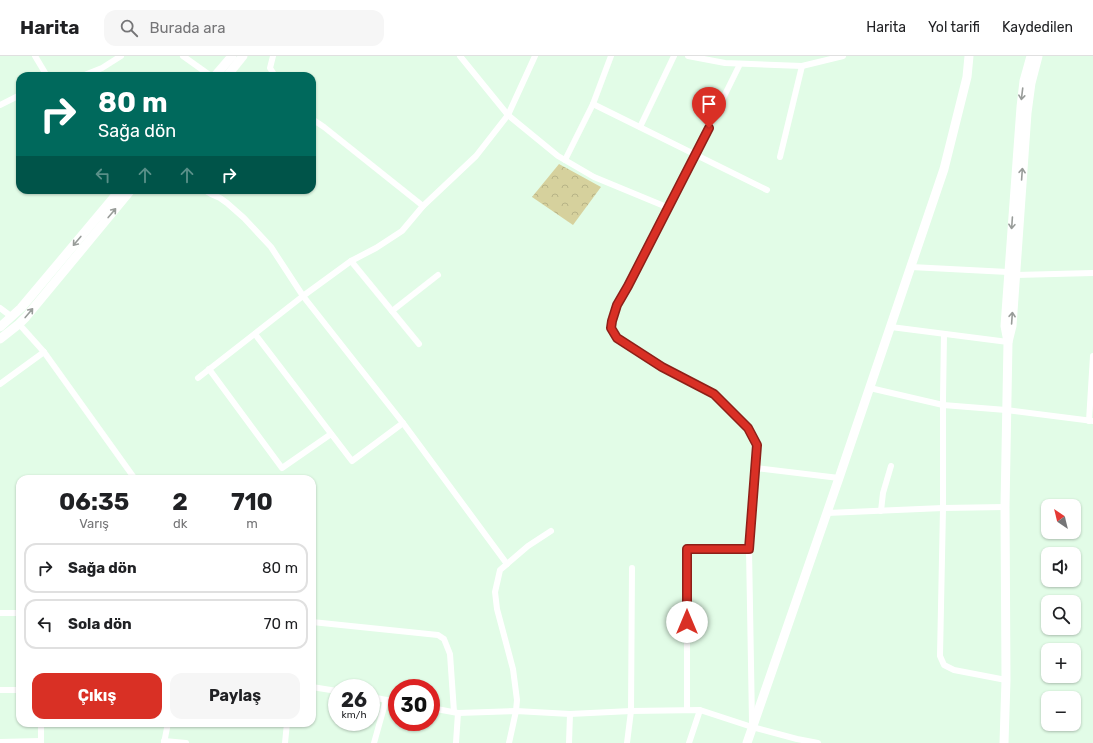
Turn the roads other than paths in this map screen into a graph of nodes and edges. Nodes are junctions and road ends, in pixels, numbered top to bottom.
1 (35, 56) edge
2 (121, 56) edge
3 (183, 56) edge
4 (232, 56) edge
5 (243, 56) edge
6 (273, 56) edge
7 (460, 56) edge
8 (535, 56) edge
9 (611, 56) edge
10 (674, 56) edge
11 (688, 56) edge
12 (843, 56) edge
13 (969, 56) edge
14 (1031, 56) edge
15 (1038, 56) edge
16 (740, 64) junction
17 (802, 66) junction
18 (45, 72) edge
19 (92, 72) edge
20 (205, 72) edge
21 (218, 72) edge
22 (229, 72) edge
23 (272, 72) edge
24 (16, 97) edge
25 (593, 104) junction
26 (0, 105) edge
27 (508, 115) junction
28 (316, 122) edge
29 (640, 127) junction
30 (696, 154) junction
31 (780, 158) dead end
32 (565, 160) junction
33 (766, 190) dead end
34 (117, 194) edge
35 (128, 194) edge
36 (211, 194) edge
37 (423, 206) junction
38 (669, 208) junction
39 (351, 261) junction
40 (911, 267) junction
41 (1012, 273) junction
42 (1093, 273) edge
43 (438, 275) dead end
44 (304, 296) junction
45 (0, 308) edge
46 (392, 311) junction
47 (12, 317) junction
48 (19, 324) junction
49 (0, 327) edge
50 (891, 327) junction
51 (255, 334) junction
52 (944, 334) junction
53 (0, 340) edge
54 (1008, 342) junction
55 (419, 344) dead end
56 (44, 352) junction
57 (1093, 356) edge
58 (209, 369) junction
59 (198, 378) dead end
60 (0, 384) edge
61 (870, 388) junction
62 (943, 405) junction
63 (1006, 410) junction
64 (1091, 421) edge
65 (403, 423) junction
66 (331, 434) junction
67 (891, 466) dead end
68 (756, 468) junction
69 (132, 475) edge
70 (840, 478) junction
71 (943, 508) junction
72 (1005, 508) junction
73 (881, 511) junction
74 (827, 513) junction
75 (551, 532) dead end
76 (749, 549) junction
77 (507, 564) junction
78 (632, 568) dead end
79 (0, 613) edge
80 (16, 613) edge
81 (316, 622) edge
82 (1006, 680) junction
83 (316, 688) edge
84 (0, 690) edge
85 (16, 690) edge
86 (328, 690) edge
87 (380, 699) edge
88 (386, 700) joint
89 (440, 709) edge
90 (687, 710) junction
91 (700, 710) junction
92 (516, 711) junction
93 (631, 711) junction
94 (456, 712) junction
95 (570, 714) junction
96 (41, 727) edge
97 (167, 727) edge
98 (287, 727) edge
99 (752, 727) junction
100 (0, 742) edge
101 (41, 742) edge
102 (164, 742) edge
103 (186, 743) edge
104 (285, 743) edge
105 (374, 743) edge
106 (456, 743) edge
107 (509, 743) edge
108 (569, 743) edge
109 (627, 743) edge
110 (689, 743) edge
111 (747, 743) edge
112 (818, 743) edge
113 (1004, 743) edge

1 - 18 street
2 - 19 street
3 - 20 street
4 - 21 street
5 - 22 street
6 - 23 street
7 - 27 street
8 - 27 street
9 - 25 street
10 - 29 street
11 - 16 street
12 - 17 street
13 - 40 street
14 -> 41 street
41 -> 15 street
16 - 17 street
16 - 30 street
17 - 31 street
24 - 26 street
25 - 29 street
25 - 32 street
27 - 32 street
27 - 37 street
28 - 37 street
29 - 30 street
30 - 33 street
30 - 38 street
32 - 38 street
34 -> 47 street
48 -> 35 street
36 - 44 street
37 - 39 street
38 - 68 street
39 - 44 street
39 - 46 street
40 - 41 street
40 - 50 street
41 - 42 street
41 - 54 street
43 - 46 street
44 - 51 street
44 - 65 street
45 - 47 street
46 - 55 street
47 - 48 street
47 - 49 street
48 - 53 street
48 - 56 street
50 - 52 street
50 - 61 street
51 - 58 street
51 - 66 street
52 - 54 street
52 - 62 street
54 - 63 street
56 - 60 street
56 - 69 street
57 - 64 street
58 - 59 street
58 - 66 street
61 - 62 street
61 - 70 street
62 - 63 street
62 - 71 street
63 - 64 street
63 - 72 street
65 - 66 street
65 - 77 street
67 - 73 street
68 - 70 street
68 - 76 street
70 - 74 street
71 - 72 street
71 - 73 street
71 - 82 street
72 - 82 street
73 - 74 street
74 - 99 street
75 - 77 street
76 - 90 street
76 - 99 street
77 - 92 street
78 - 93 street
79 - 80 street
81 - 94 street
82 - 113 street
83 - 86 street
84 - 85 street
87 - 88 street
88 - 105 street
89 - 94 street
90 - 91 street
90 - 93 street
91 - 99 street
91 - 110 street
92 - 94 street
92 - 95 street
92 - 107 street
93 - 95 street
93 - 109 street
94 - 106 street
95 - 108 street
96 - 101 street
97 - 102 street
98 - 104 street
99 - 111 street
99 - 112 street
100 - 101 street
102 - 103 street

